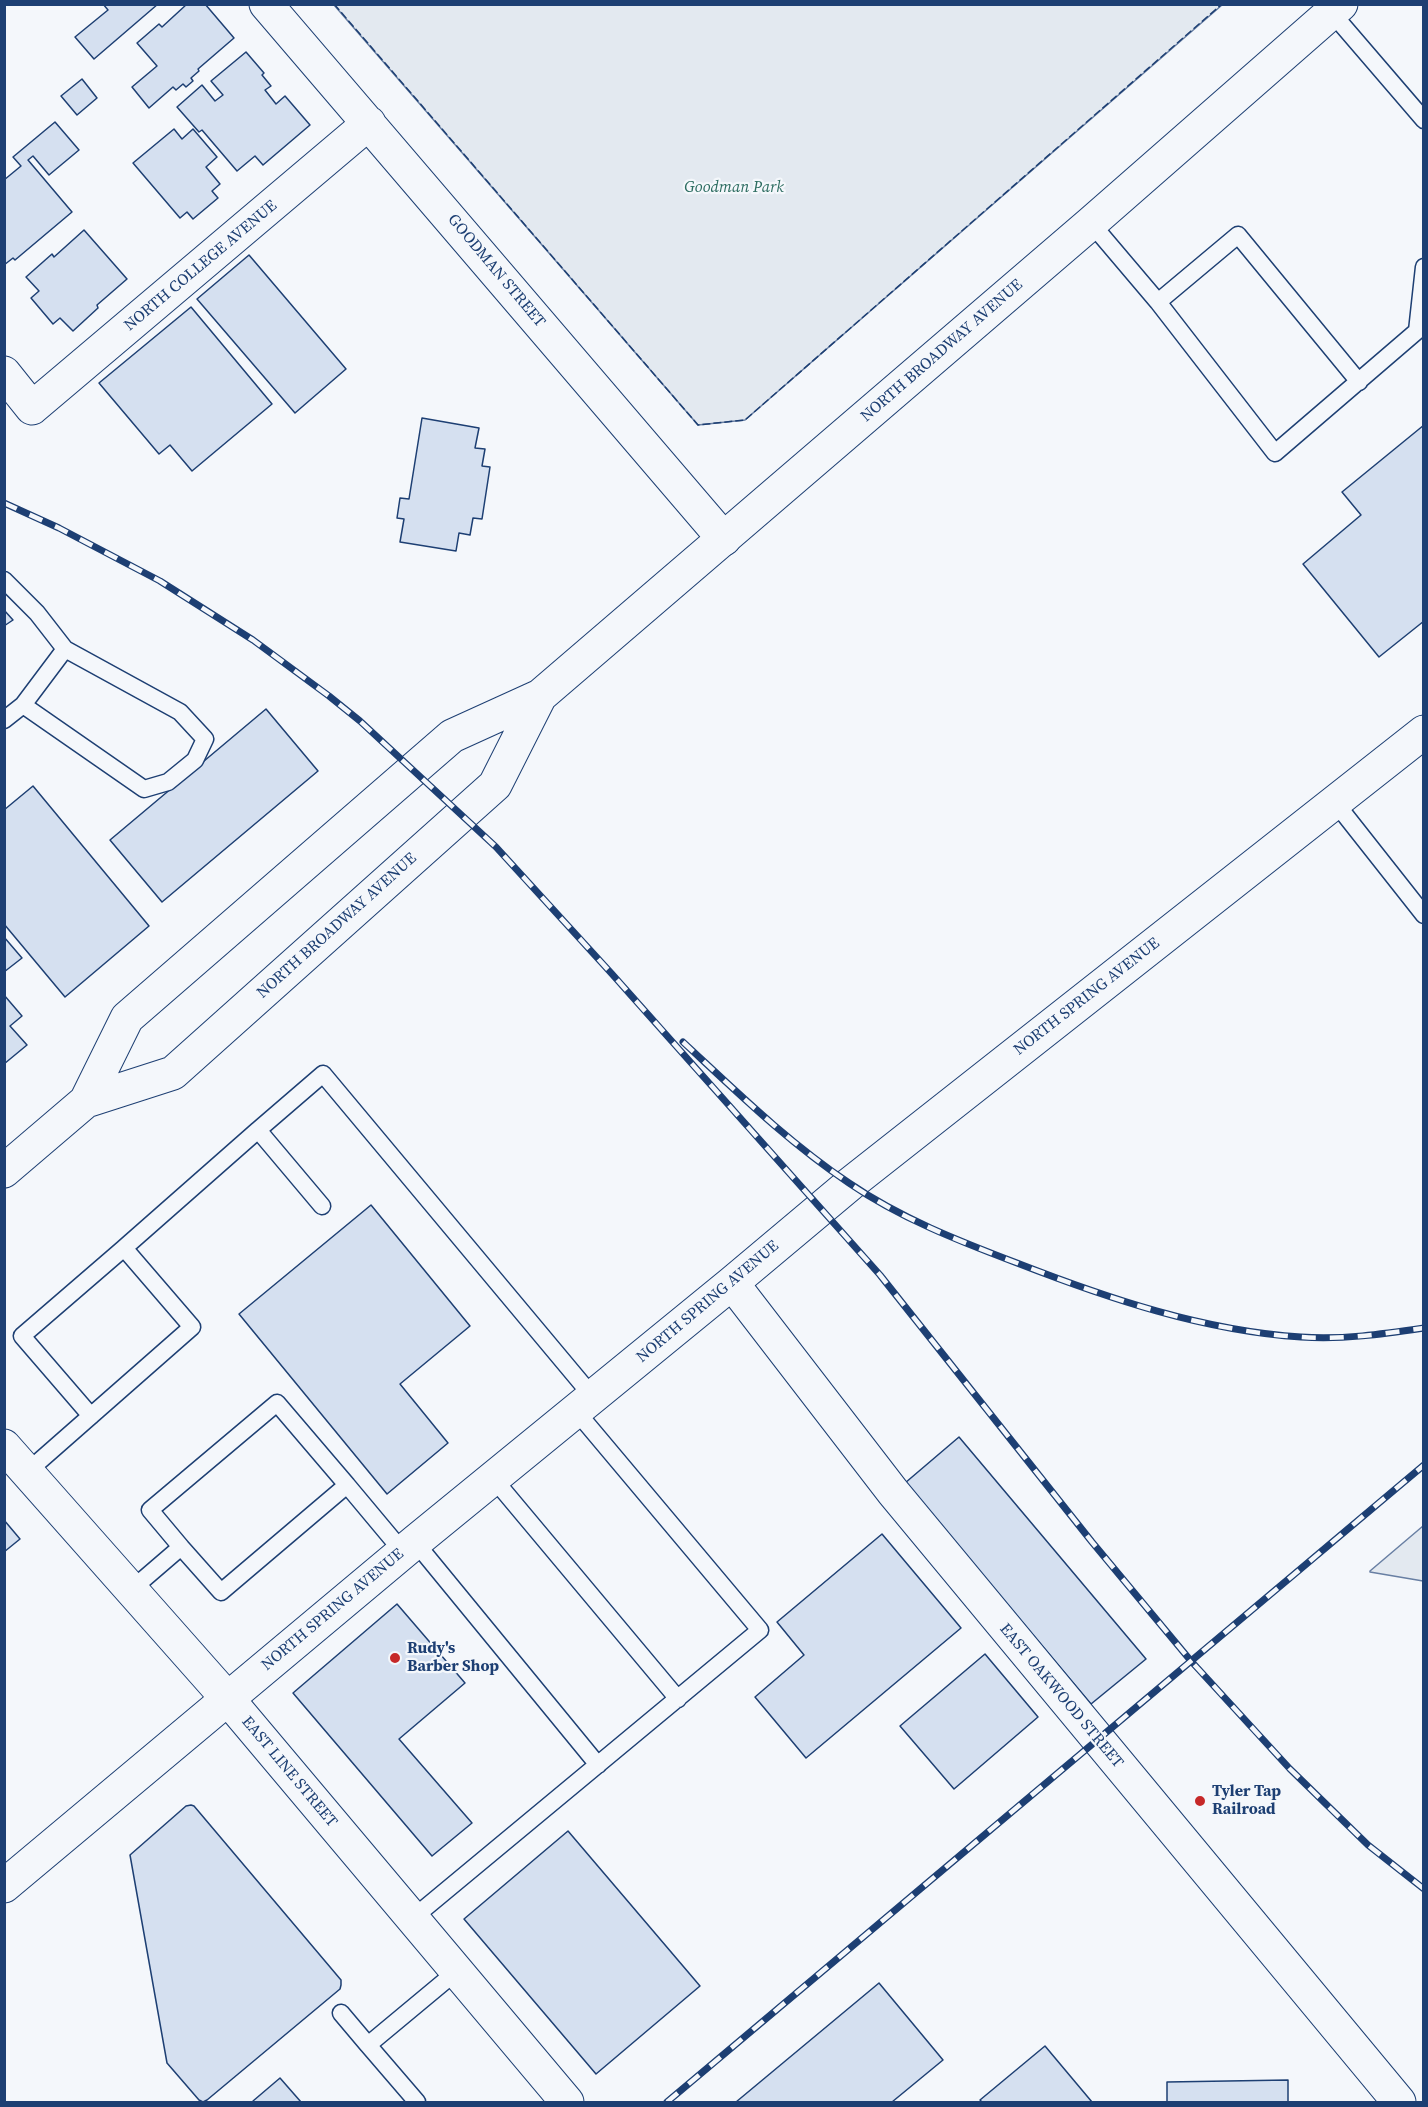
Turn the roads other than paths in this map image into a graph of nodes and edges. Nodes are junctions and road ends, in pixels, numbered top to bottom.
1 (266, 4) edge
2 (1337, 9) edge
3 (1424, 120) edge
4 (369, 123) junction
5 (1091, 222) junction
6 (1424, 267) edge
7 (1158, 302) junction
8 (4, 373) edge
9 (1359, 382) junction
10 (724, 539) junction
11 (4, 580) edge
12 (64, 649) junction
13 (540, 696) junction
14 (23, 705) junction
15 (4, 720) edge
16 (1424, 732) edge
17 (1334, 801) junction
18 (1424, 915) edge
19 (86, 1101) junction
20 (258, 1130) junction
21 (4, 1171) edge
22 (322, 1206) dead end
23 (124, 1248) junction
24 (732, 1283) junction
25 (584, 1404) junction
26 (91, 1416) junction
27 (4, 1446) edge
28 (27, 1472) junction
29 (493, 1478) junction
30 (347, 1485) junction
31 (181, 1547) junction
32 (409, 1547) junction
33 (131, 1590) junction
34 (227, 1698) junction
35 (678, 1699) junction
36 (598, 1765) junction
37 (4, 1886) edge
38 (412, 1918) junction
39 (457, 1971) junction
40 (341, 2013) dead end
41 (368, 2045) junction
42 (417, 2103) edge
43 (567, 2103) edge
44 (1399, 2103) edge

1 - 4 street, GOODMAN STREET
2 - 3 lane
2 - 5 street, NORTH BROADWAY AVENUE
4 - 8 street, NORTH COLLEGE AVENUE
4 - 10 street, GOODMAN STREET
5 - 7 lane
5 - 10 street, NORTH BROADWAY AVENUE
6 - 9 lane
7 - 9 lane
7 - 9 lane
10 - 13 street, NORTH BROADWAY AVENUE
11 - 12 lane
12 - 14 lane
12 - 14 lane
13 - 19 street, NORTH BROADWAY AVENUE
13 - 19 street, NORTH BROADWAY AVENUE
14 - 15 lane
16 - 17 street, NORTH SPRING AVENUE
17 - 18 lane
17 - 24 street, NORTH SPRING AVENUE
19 - 21 street, NORTH BROADWAY AVENUE
20 - 22 lane
20 - 23 lane
20 - 25 lane
23 - 26 lane
23 - 26 lane
24 - 25 street, NORTH SPRING AVENUE
24 - 44 street, EAST OAKWOOD STREET
25 - 29 street, NORTH SPRING AVENUE
25 - 35 lane
26 - 28 lane
27 - 28 street, EAST LINE STREET
28 - 33 street, EAST LINE STREET
29 - 32 street, NORTH SPRING AVENUE
29 - 35 lane
30 - 31 lane
30 - 31 lane
30 - 32 lane
31 - 33 lane
32 - 34 street, NORTH SPRING AVENUE
32 - 36 lane
33 - 34 street, EAST LINE STREET
34 - 37 street, NORTH SPRING AVENUE
34 - 38 street, EAST LINE STREET
35 - 36 lane
36 - 38 lane
38 - 39 street, EAST LINE STREET
39 - 41 lane
39 - 43 street, EAST LINE STREET
40 - 41 lane
41 - 42 lane

